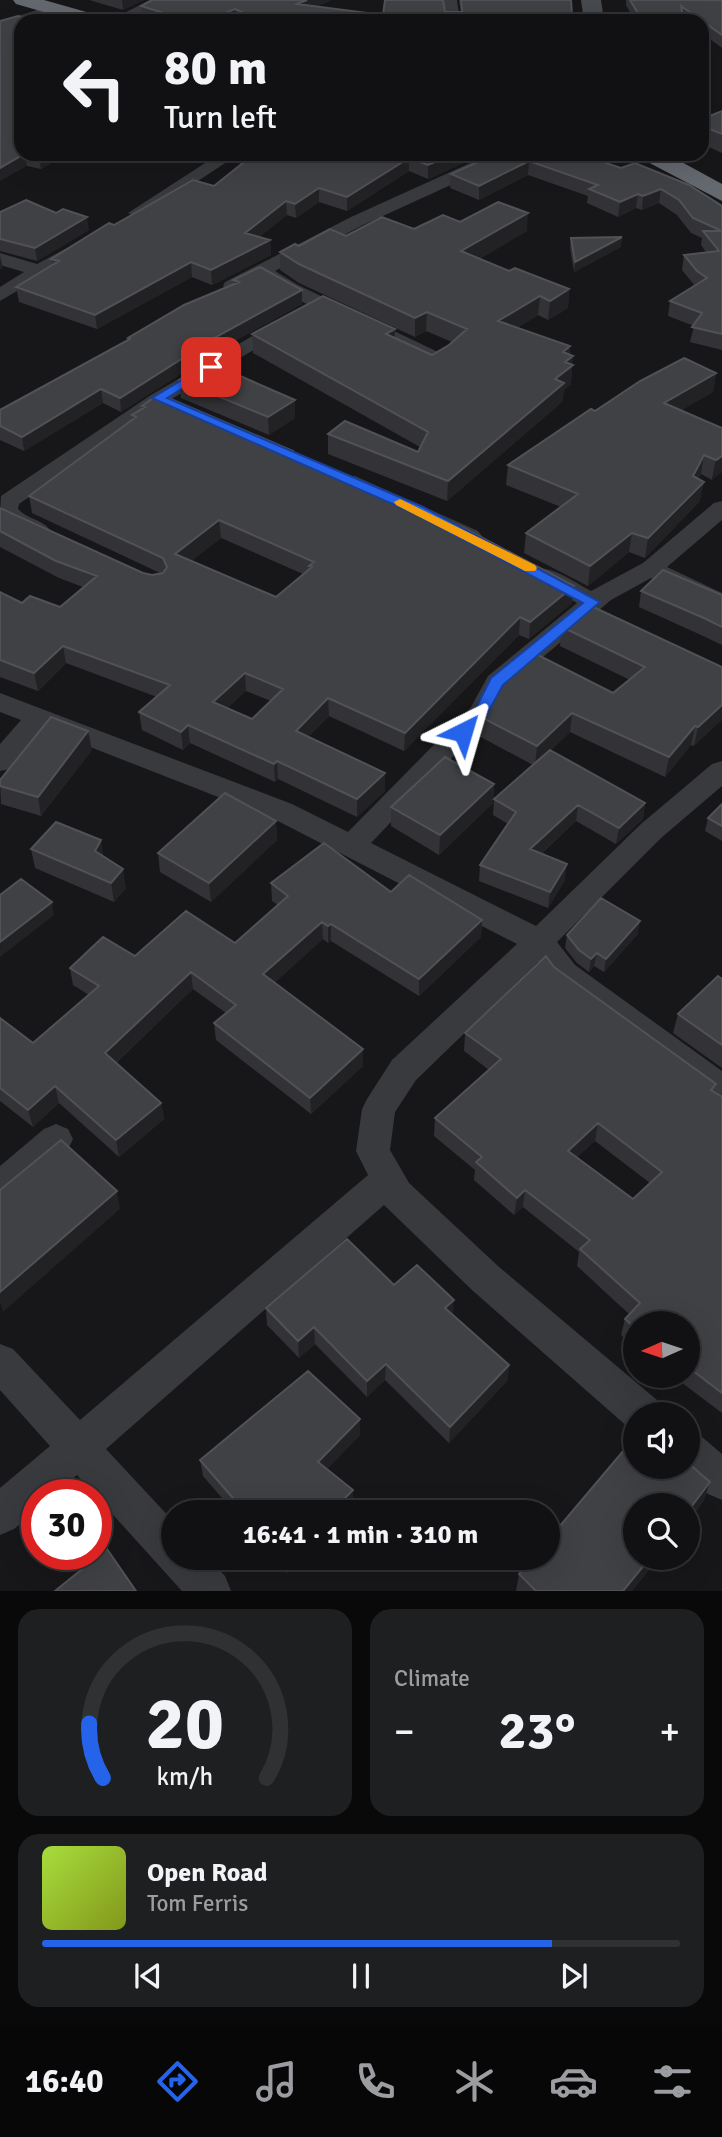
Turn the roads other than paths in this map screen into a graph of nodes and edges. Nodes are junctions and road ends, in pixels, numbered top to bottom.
1 (23, 0) edge
2 (161, 0) edge
3 (0, 1) edge
4 (40, 13) junction
5 (37, 14) edge
6 (44, 14) edge
7 (72, 14) edge
8 (130, 14) edge
9 (220, 161) edge
10 (488, 161) edge
11 (663, 161) edge
12 (722, 194) edge
13 (118, 224) edge
14 (95, 238) edge
15 (0, 259) edge
16 (263, 270) junction
17 (39, 271) junction
18 (218, 292) edge
19 (0, 295) edge
20 (323, 304) junction
21 (439, 359) edge
22 (158, 398) junction
23 (183, 409) edge
24 (331, 473) edge
25 (722, 508) edge
26 (60, 540) edge
27 (487, 545) edge
28 (523, 564) edge
29 (652, 568) junction
30 (593, 602) junction
31 (722, 603) edge
32 (0, 702) edge
33 (38, 718) junction
34 (0, 762) edge
35 (722, 771) edge
36 (351, 846) junction
37 (539, 941) junction
38 (722, 1089) edge
39 (56, 1139) dead end
40 (389, 1179) junction
41 (0, 1187) edge
42 (0, 1362) edge
43 (629, 1402) edge
44 (77, 1446) junction
45 (700, 1461) edge
46 (722, 1480) edge
47 (0, 1515) edge
48 (161, 1538) edge
49 (191, 1570) edge
50 (210, 1591) edge

1 - 7 highway
2 - 8 street
3 - 4 highway
4 - 5 street
4 - 6 highway
9 - 13 street
10 - 16 street
11 - 12 highway
14 - 17 street
15 - 17 street
16 - 18 street
16 - 20 street
17 - 19 street
20 - 21 street
20 - 22 street
22 - 23 street
22 - 26 street
24 - 27 street
25 - 29 street
28 - 30 street
29 - 30 street
29 - 31 street
30 - 36 street
32 - 33 street
33 - 34 street
33 - 36 street
35 - 37 street
36 - 37 street
37 - 38 street
37 - 40 street
39 - 41 street
40 - 43 street
40 - 44 street
42 - 44 street
44 - 47 street
44 - 48 street
45 - 46 street
49 - 50 street

